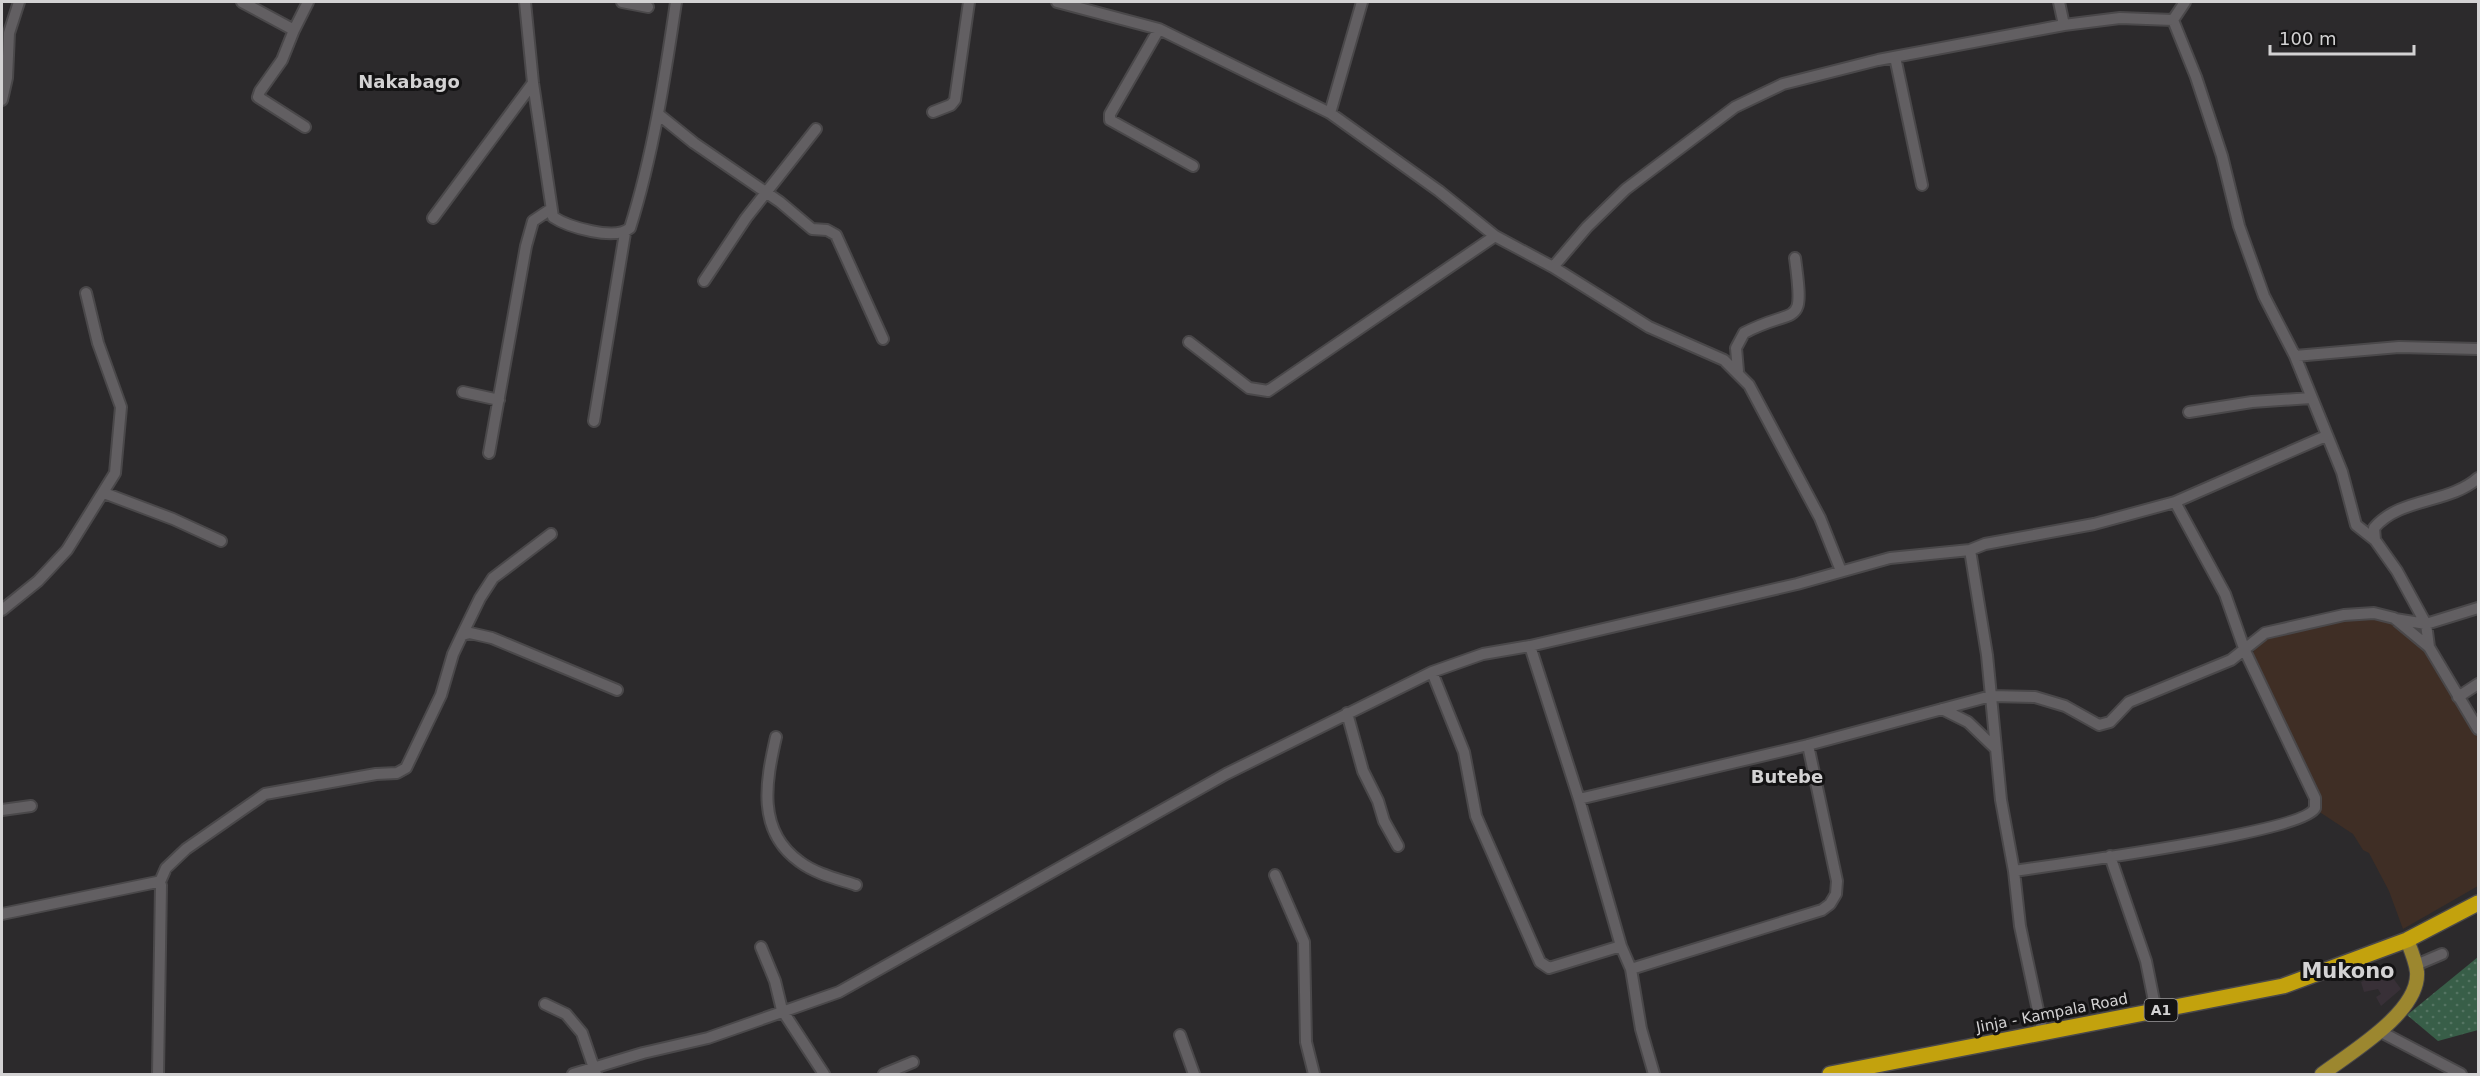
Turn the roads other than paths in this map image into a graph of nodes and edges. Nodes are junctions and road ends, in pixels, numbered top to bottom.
1 (19, 2) edge
2 (242, 2) edge
3 (308, 2) edge
4 (525, 2) edge
5 (622, 2) edge
6 (676, 2) edge
7 (969, 2) edge
8 (1058, 2) edge
9 (1362, 2) edge
10 (2059, 2) edge
11 (2185, 2) edge
12 (648, 7) dead end
13 (2173, 20) junction
14 (2064, 25) junction
15 (1159, 29) junction
16 (294, 30) junction
17 (1895, 57) junction
18 (533, 83) junction
19 (2, 100) edge
20 (933, 112) dead end
21 (1330, 113) junction
22 (658, 114) junction
23 (305, 127) dead end
24 (816, 129) dead end
25 (1193, 166) dead end
26 (1922, 185) dead end
27 (767, 193) junction
28 (551, 208) junction
29 (434, 218) dead end
30 (625, 233) junction
31 (1495, 236) junction
32 (1795, 258) dead end
33 (1553, 267) junction
34 (704, 281) dead end
35 (86, 293) dead end
36 (883, 339) dead end
37 (1189, 342) dead end
38 (2478, 349) edge
39 (2295, 356) junction
40 (1738, 371) junction
41 (463, 392) dead end
42 (2311, 398) junction
43 (499, 400) junction
44 (2189, 412) dead end
45 (594, 421) dead end
46 (2326, 436) junction
47 (489, 453) dead end
48 (2478, 478) edge
49 (104, 493) junction
50 (2175, 502) junction
51 (551, 534) dead end
52 (2375, 540) junction
53 (221, 541) dead end
54 (1970, 550) junction
55 (1841, 571) junction
56 (2478, 608) edge
57 (2, 610) edge
58 (2394, 618) junction
59 (2426, 624) junction
60 (462, 635) junction
61 (1530, 646) junction
62 (2429, 647) junction
63 (2245, 651) junction
64 (1432, 672) junction
65 (2478, 684) edge
66 (617, 690) dead end
67 (1991, 696) junction
68 (2458, 697) junction
69 (1942, 710) junction
70 (1347, 713) junction
71 (2478, 729) edge
72 (776, 737) dead end
73 (1808, 745) junction
74 (1994, 747) junction
75 (1579, 799) junction
76 (31, 806) dead end
77 (2, 810) edge
78 (1398, 846) dead end
79 (2110, 856) junction
80 (2014, 871) junction
81 (1275, 875) dead end
82 (159, 884) junction
83 (856, 885) dead end
84 (2478, 903) edge
85 (2, 914) edge
86 (2407, 940) junction
87 (1621, 946) junction
88 (761, 947) dead end
89 (2442, 954) dead end
90 (2416, 965) junction
91 (1631, 969) junction
92 (544, 1004) dead end
93 (782, 1010) junction
94 (2156, 1011) junction
95 (2381, 1032) junction
96 (2043, 1034) junction
97 (1180, 1035) dead end
98 (913, 1062) dead end
99 (594, 1071) edge
100 (158, 1074) edge
101 (573, 1074) edge
102 (824, 1074) edge
103 (884, 1074) edge
104 (1194, 1074) edge
105 (1314, 1074) edge
106 (1654, 1074) edge
107 (1830, 1074) edge
108 (2322, 1074) edge
109 (2461, 1074) edge

1 - 19 street
2 - 16 street
3 - 16 street
4 - 18 street
5 - 12 street
6 - 22 street
7 - 20 street
8 - 15 street
9 - 21 street
10 - 14 street
11 - 13 street
13 - 14 street
13 - 39 street
14 - 17 street
15 - 21 street
15 - 25 street
16 - 23 street
17 - 26 street
17 - 33 street
18 - 28 street
18 - 29 street
21 - 31 street
22 - 27 street
22 - 30 street
24 - 27 street
27 - 34 street
27 - 36 street
28 - 30 street
28 - 43 street
30 - 45 street
31 - 33 street
31 - 37 street
32 - 40 street
33 - 40 street
35 - 49 street
38 - 39 street
39 - 42 street
40 - 55 street
41 - 43 street
42 - 44 street
42 - 46 street
43 - 47 street
46 - 50 street
46 - 52 street
48 - 52 street
49 - 53 street
49 - 57 street
50 - 54 street
50 - 63 street
51 - 60 street
52 - 59 street
54 - 55 street
54 - 67 street
55 - 61 street
56 - 59 street
58 - 59 street
58 - 62 street
58 - 63 street
59 - 62 street
60 - 66 street
60 - 82 street
61 - 64 street
61 - 75 street
62 - 68 street
63 - 67 street
63 - 79 street
64 - 70 street
64 - 87 street
65 - 68 street
67 - 69 street
67 - 74 street
68 - 71 street
69 - 73 street
69 - 74 street
70 - 78 street
70 - 93 street
72 - 83 street
73 - 75 street
73 - 91 street
74 - 80 street
75 - 87 street
76 - 77 street
79 - 80 street
79 - 94 street
80 - 96 street
81 - 105 street
82 - 85 street
82 - 100 street
84 - 86 highway, Jinja - Kampala Road / A1
86 - 90 main road
86 - 94 highway, Jinja - Kampala Road / A1
87 - 91 street
88 - 93 street
89 - 90 street
90 - 95 main road
91 - 106 street
92 - 99 street
93 - 99 street
93 - 102 street
94 - 96 highway, Jinja - Kampala Road / A1
95 - 108 main road
95 - 109 street
96 - 107 highway, Jinja - Kampala Road / A1
97 - 104 street
98 - 103 street
99 - 101 street

